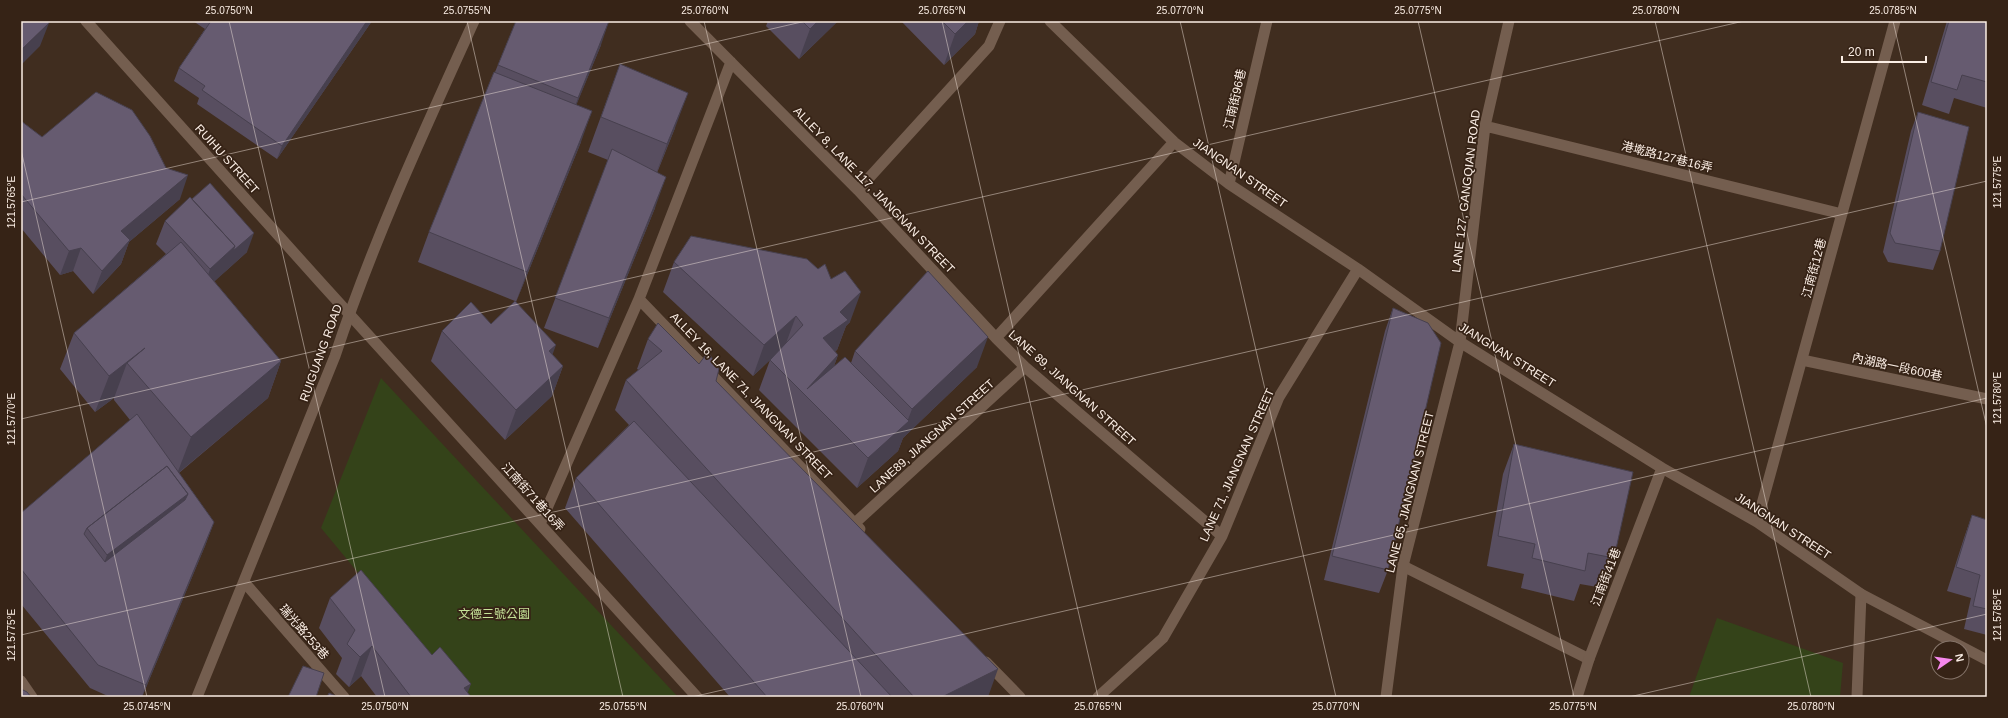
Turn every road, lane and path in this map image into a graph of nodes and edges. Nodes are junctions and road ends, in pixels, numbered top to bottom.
1 (86, 21) edge
2 (474, 21) edge
3 (690, 21) edge
4 (1000, 21) edge
5 (1050, 21) edge
6 (1266, 21) edge
7 (1509, 21) edge
8 (1895, 21) edge
9 (731, 62) junction
10 (1485, 126) junction
11 (1174, 142) junction
12 (1229, 184) junction
13 (858, 190) junction
14 (1842, 214) junction
15 (1358, 269) junction
16 (639, 299) junction
17 (349, 314) junction
18 (996, 338) junction
19 (1460, 342) junction
20 (1802, 360) junction
21 (1026, 368) junction
22 (1987, 399) edge
23 (1662, 468) junction
24 (1757, 522) junction
25 (855, 523) junction
26 (540, 524) junction
27 (866, 534) edge
28 (1222, 536) junction
29 (1403, 566) junction
30 (245, 583) junction
31 (1861, 594) junction
32 (981, 656) edge
33 (1589, 659) junction
34 (1987, 660) edge
35 (21, 681) edge
36 (32, 697) edge
37 (197, 697) edge
38 (344, 697) edge
39 (697, 697) edge
40 (1020, 697) edge
41 (1098, 697) edge
42 (1386, 697) edge
43 (1577, 697) edge
44 (1857, 697) edge

1 - 17 street, RUIHU STREET
2 - 17 street, RUIGUANG ROAD
3 - 9 street, ALLEY 8, LANE 117, JIANGNAN STREET
4 - 13 street
5 - 11 street, JIANGNAN STREET
6 - 12 street, 江南街96巷
7 - 10 street, LANE 127, GANGQIAN ROAD
8 - 14 street, 江南街12巷
9 - 13 street, ALLEY 8, LANE 117, JIANGNAN STREET
9 - 16 street
10 - 14 street, 港墘路127巷16弄
10 - 19 street, LANE 127, GANGQIAN ROAD
11 - 12 street, JIANGNAN STREET
11 - 18 street, LANE 89, JIANGNAN STREET
12 - 15 street, JIANGNAN STREET
13 - 18 street, ALLEY 8, LANE 117, JIANGNAN STREET
14 - 20 street, 江南街12巷
15 - 19 street, JIANGNAN STREET
15 - 28 street, LANE 71, JIANGNAN STREET
16 - 25 street, ALLEY 16, LANE 71, JIANGNAN STREET
16 - 26 street
17 - 26 street, 江南街71巷16弄
17 - 30 street, RUIGUANG ROAD
18 - 21 street, LANE 89, JIANGNAN STREET
19 - 23 street, JIANGNAN STREET
19 - 29 street, LANE 65, JIANGNAN STREET
20 - 22 street, 內湖路一段600巷
20 - 24 street, 江南街12巷
21 - 25 street, LANE89, JIANGNAN STREET
21 - 28 street, LANE 89, JIANGNAN STREET
23 - 24 street, JIANGNAN STREET
23 - 33 street, 江南街41巷
24 - 31 street, JIANGNAN STREET
25 - 27 street, ALLEY 16, LANE 71, JIANGNAN STREET
26 - 39 street, 江南街71巷16弄
28 - 41 street, LANE 71, JIANGNAN STREET
29 - 33 street
29 - 42 street, LANE 65, JIANGNAN STREET
30 - 37 street, RUIGUANG ROAD
30 - 38 street, 瑞光路253巷
31 - 34 street, JIANGNAN STREET
31 - 44 street
32 - 40 street
33 - 43 street, 江南街41巷
35 - 36 street

